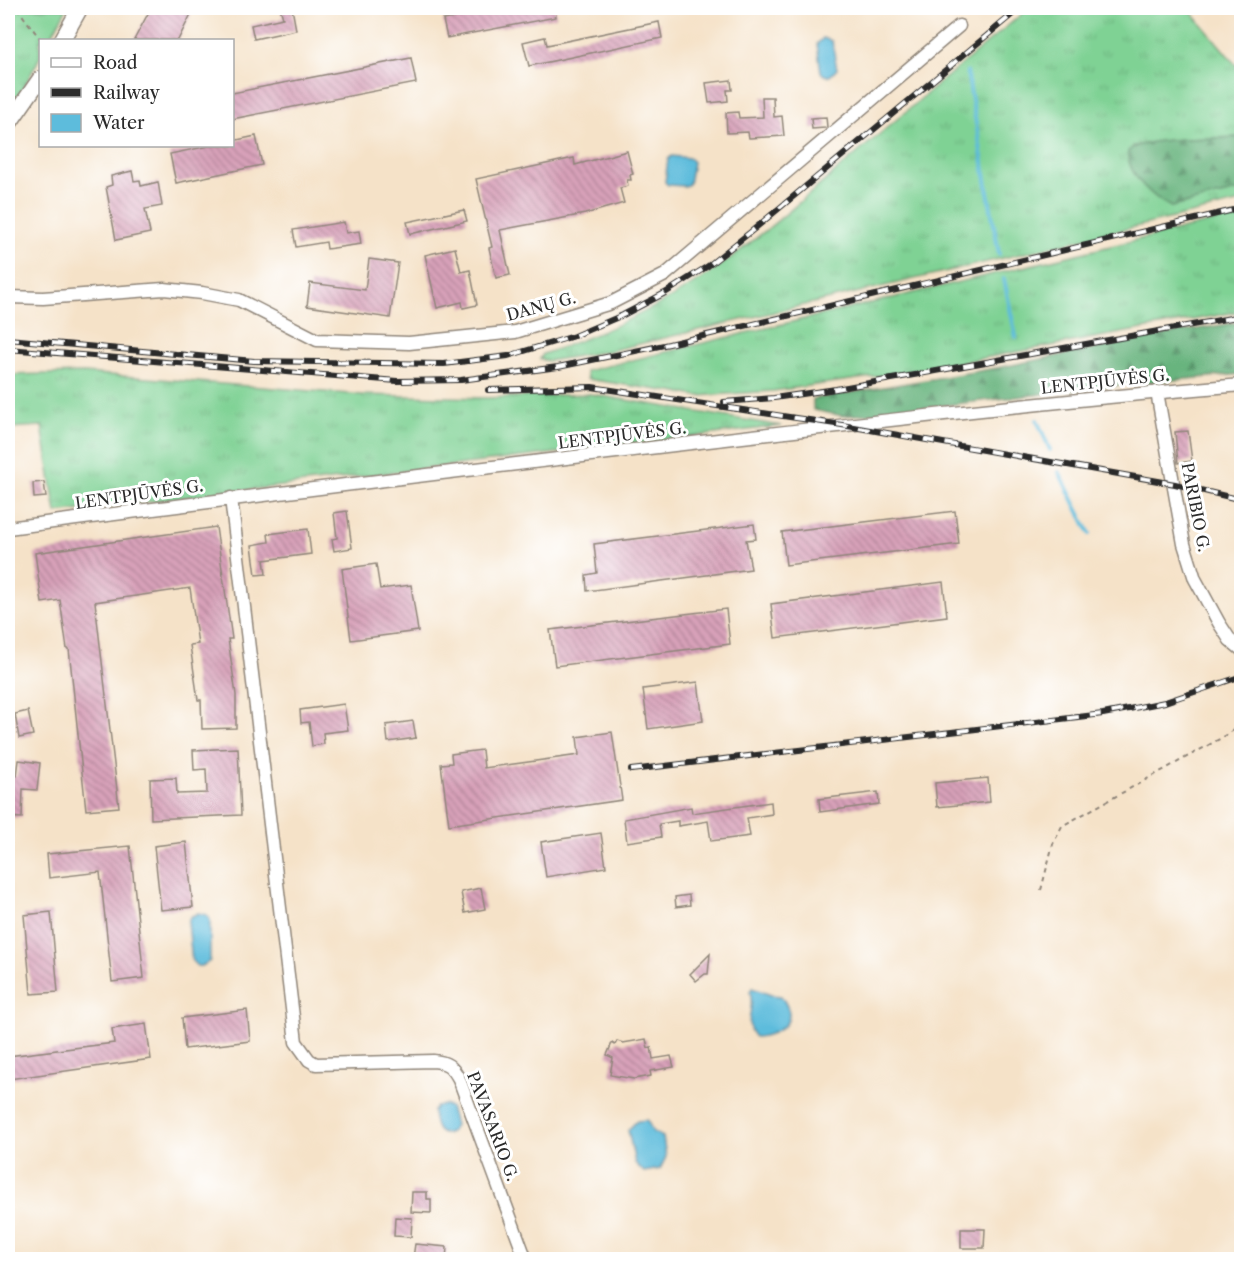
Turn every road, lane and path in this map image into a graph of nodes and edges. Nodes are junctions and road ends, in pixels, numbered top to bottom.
1 (17, 8) edge
2 (80, 8) edge
3 (959, 26) dead end
4 (40, 39) edge
5 (63, 39) edge
6 (39, 80) edge
7 (8, 125) edge
8 (8, 297) edge
9 (1242, 385) edge
10 (1157, 392) junction
11 (231, 498) junction
12 (8, 528) edge
13 (1242, 650) edge
14 (1242, 724) edge
15 (1041, 890) dead end
16 (526, 1260) edge

1 - 4 path
2 - 5 main road
3 - 8 street, DANŲ G.
6 - 7 main road
9 - 10 street, LENTPJŪVĖS G.
10 - 11 street, LENTPJŪVĖS G.
10 - 13 street, PARIBIO G.
11 - 12 street, LENTPJŪVĖS G.
11 - 16 street, PAVASARIO G.
14 - 15 path

